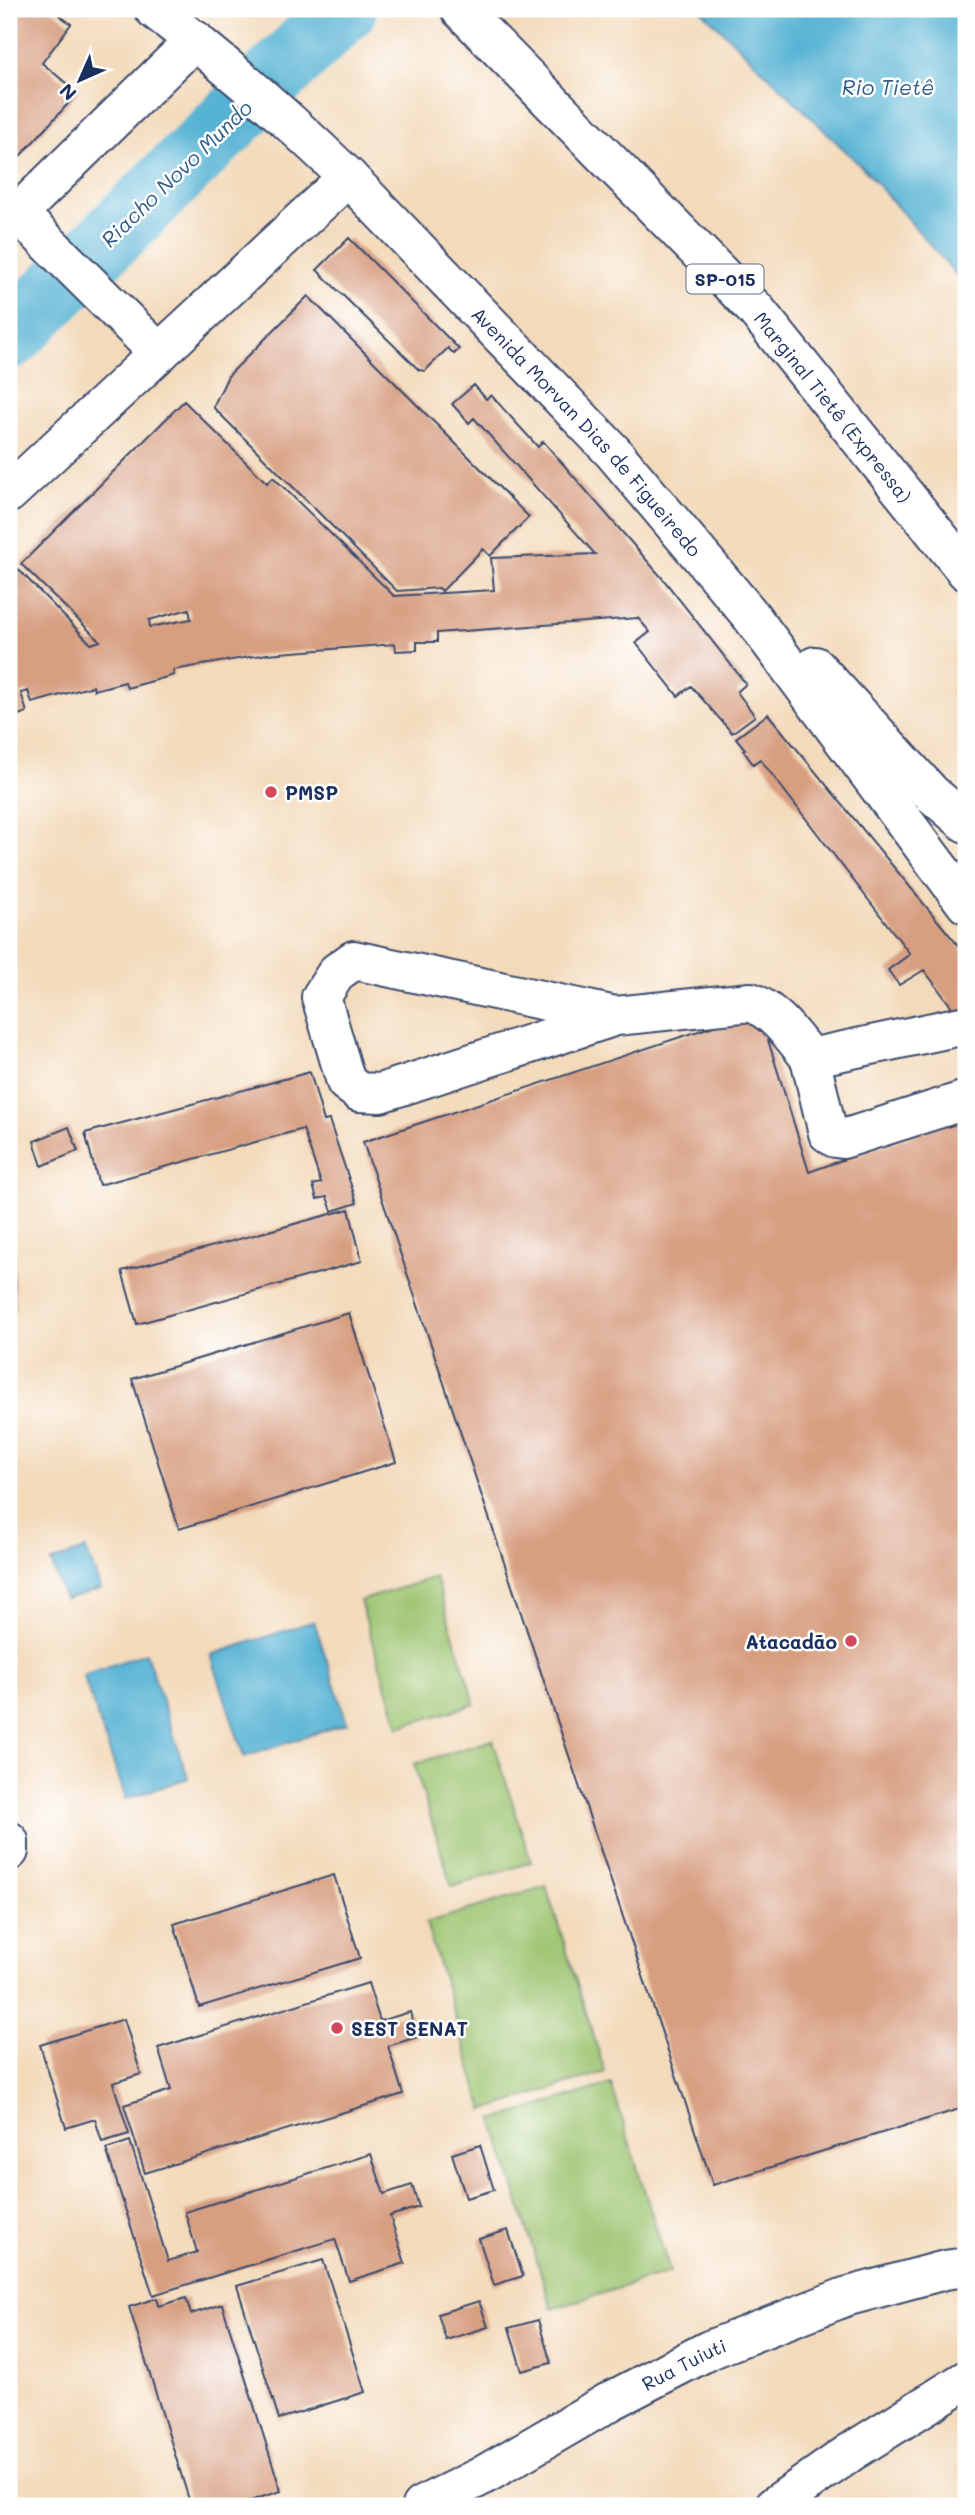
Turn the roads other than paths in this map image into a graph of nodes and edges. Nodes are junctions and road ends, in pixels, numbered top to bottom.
1 (154, 9) edge
2 (460, 9) edge
3 (209, 52) junction
4 (348, 177) junction
5 (13, 218) edge
6 (159, 353) junction
7 (9, 493) edge
8 (966, 571) edge
9 (751, 616) junction
10 (966, 823) edge
11 (966, 904) edge
12 (616, 1016) junction
13 (966, 1028) edge
14 (810, 1058) junction
15 (966, 1100) edge
16 (9, 1841) edge
17 (9, 1851) edge
18 (966, 2267) edge
19 (966, 2380) edge
20 (486, 2491) edge
21 (421, 2506) edge
22 (774, 2506) edge

1 - 3 main road, Avenida Morvan Dias de Figueiredo
2 - 8 main road, Marginal Tietê (Expressa) / SP-015
3 - 4 main road, Avenida Morvan Dias de Figueiredo
3 - 5 main road
4 - 6 main road
4 - 9 main road, Avenida Morvan Dias de Figueiredo
5 - 6 main road
6 - 7 main road
9 - 10 main road
9 - 11 main road, Avenida Morvan Dias de Figueiredo
12 - 12 main road
12 - 14 main road
13 - 14 main road
14 - 15 main road
16 - 17 main road
18 - 20 main road, Rua Tuiuti
19 - 22 main road
20 - 21 main road, Rua Tuiuti

